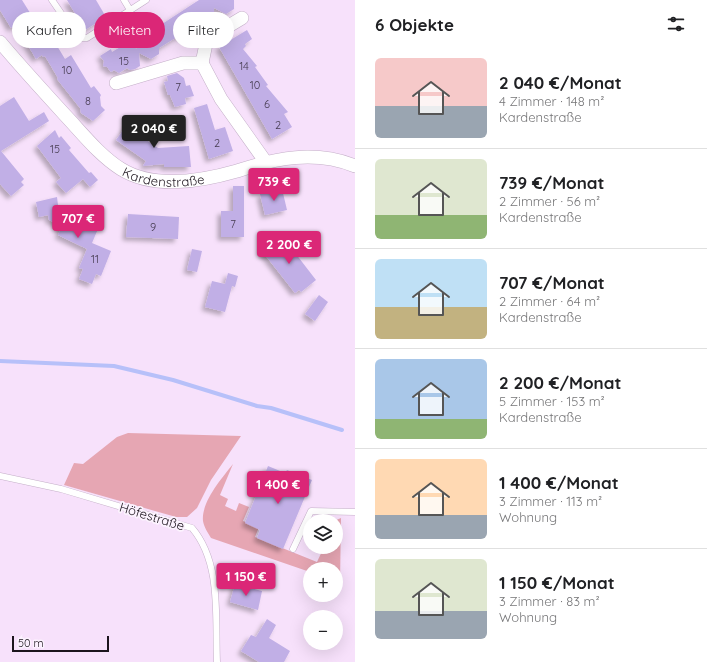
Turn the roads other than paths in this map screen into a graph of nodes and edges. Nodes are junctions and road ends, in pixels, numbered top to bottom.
1 (52, 0) edge
2 (124, 0) edge
3 (146, 0) edge
4 (130, 10) junction
5 (242, 18) dead end
6 (0, 42) edge
7 (202, 63) junction
8 (116, 83) dead end
9 (265, 161) junction
10 (355, 166) edge
11 (0, 476) edge
12 (355, 512) edge
13 (293, 549) dead end
14 (217, 662) edge

1 - 4 lane
2 - 4 lane
3 - 4 lane
5 - 7 street
6 - 9 street, Kardenstraße
7 - 8 street
7 - 9 street
9 - 10 street, Kardenstraße
11 - 14 lane, Höfestraße
12 - 13 lane

